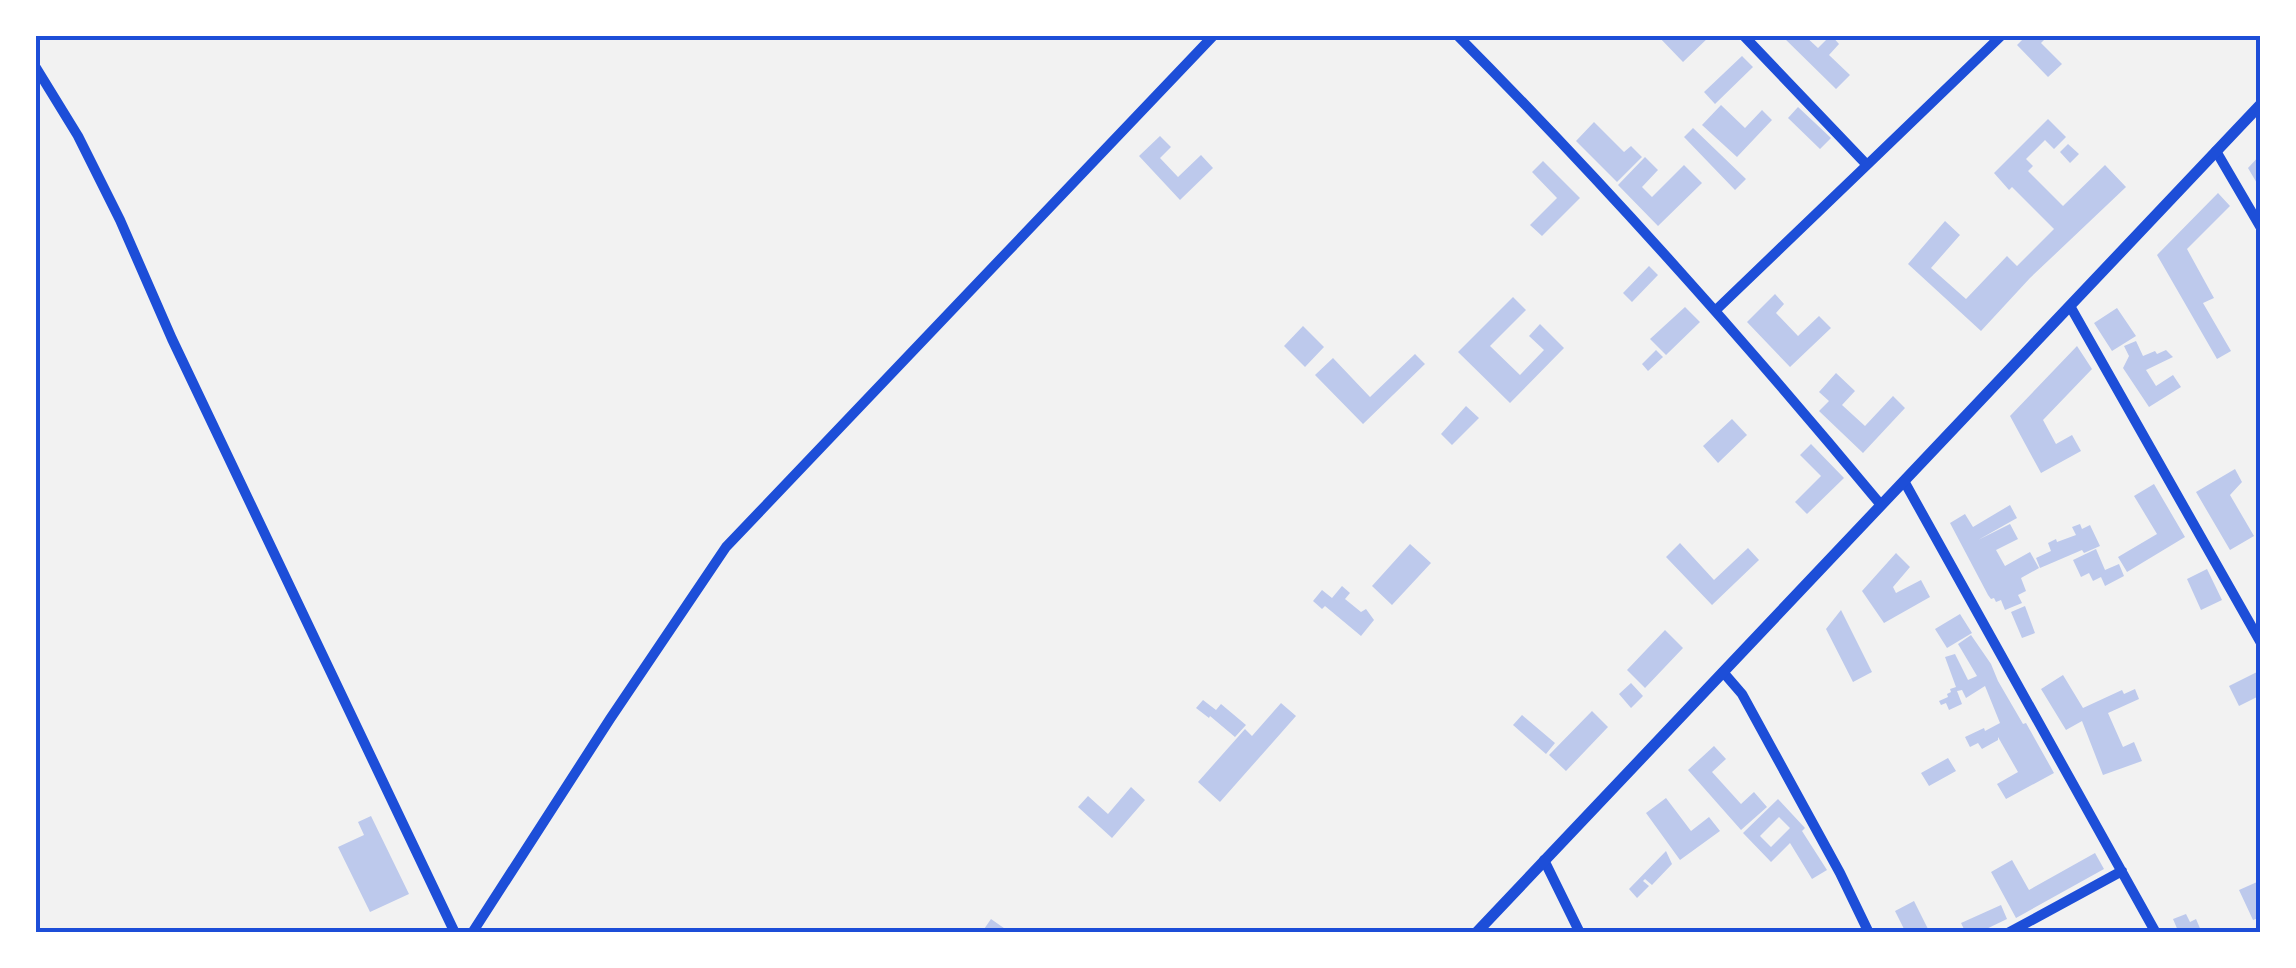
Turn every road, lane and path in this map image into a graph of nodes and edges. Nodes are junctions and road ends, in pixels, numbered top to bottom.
1 (1214, 35) edge
2 (1457, 35) edge
3 (1742, 35) edge
4 (2002, 35) edge
5 (35, 66) edge
6 (2261, 104) edge
7 (2216, 151) junction
8 (1867, 165) junction
9 (2261, 228) edge
10 (2070, 306) junction
11 (1716, 310) junction
12 (1904, 481) junction
13 (1882, 504) junction
14 (2261, 643) edge
15 (1722, 672) junction
16 (1544, 860) junction
17 (2122, 871) junction
18 (455, 933) edge
19 (472, 933) edge
20 (1476, 933) edge
21 (1580, 933) edge
22 (1870, 933) edge
23 (2008, 933) edge
24 (2156, 933) edge

1 - 19 street
2 - 11 street
3 - 8 street
4 - 8 street
5 - 18 street
6 - 7 street
7 - 9 street
7 - 10 street
8 - 11 street
10 - 12 street
10 - 14 street
11 - 13 street
12 - 13 street
12 - 17 street
13 - 15 street
15 - 16 street
15 - 22 street
16 - 20 street
16 - 21 street
17 - 23 street
17 - 24 street

